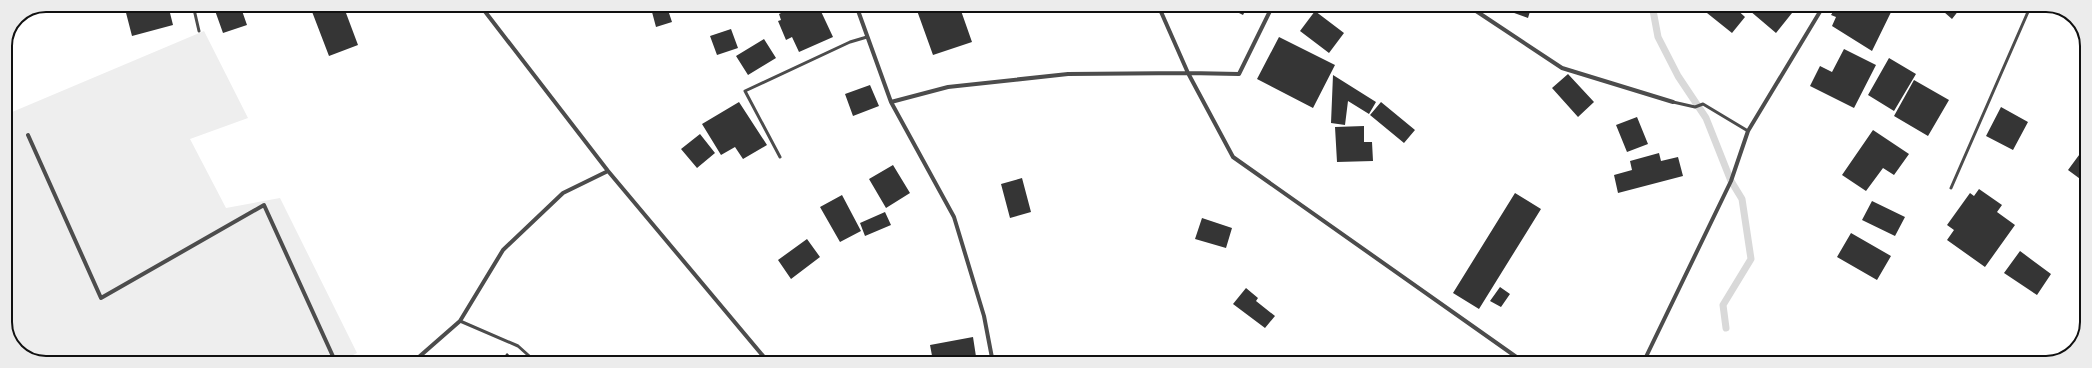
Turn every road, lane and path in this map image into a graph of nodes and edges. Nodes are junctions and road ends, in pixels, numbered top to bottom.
1 (195, 12) edge
2 (485, 12) edge
3 (858, 12) edge
4 (1161, 12) edge
5 (1270, 12) edge
6 (1478, 12) edge
7 (1820, 12) edge
8 (2028, 12) edge
9 (199, 30) dead end
10 (867, 38) junction
11 (1188, 73) junction
12 (891, 102) junction
13 (1673, 102) joint
14 (1748, 132) junction
15 (28, 135) dead end
16 (780, 157) dead end
17 (608, 171) junction
18 (1952, 188) dead end
19 (460, 321) junction
20 (333, 356) edge
21 (420, 356) edge
22 (529, 356) edge
23 (764, 356) edge
24 (992, 356) edge
25 (1515, 356) edge
26 (1646, 356) edge

1 - 9 lane
2 - 17 street
3 - 10 street
4 - 11 street
5 - 11 street
6 - 13 street
7 - 14 street
8 - 18 lane
10 - 12 street
10 - 16 lane
11 - 12 street
11 - 25 street
12 - 24 street
13 - 14 lane
14 - 26 street
15 - 20 street
17 - 19 street
17 - 23 street
19 - 21 street
19 - 22 lane

